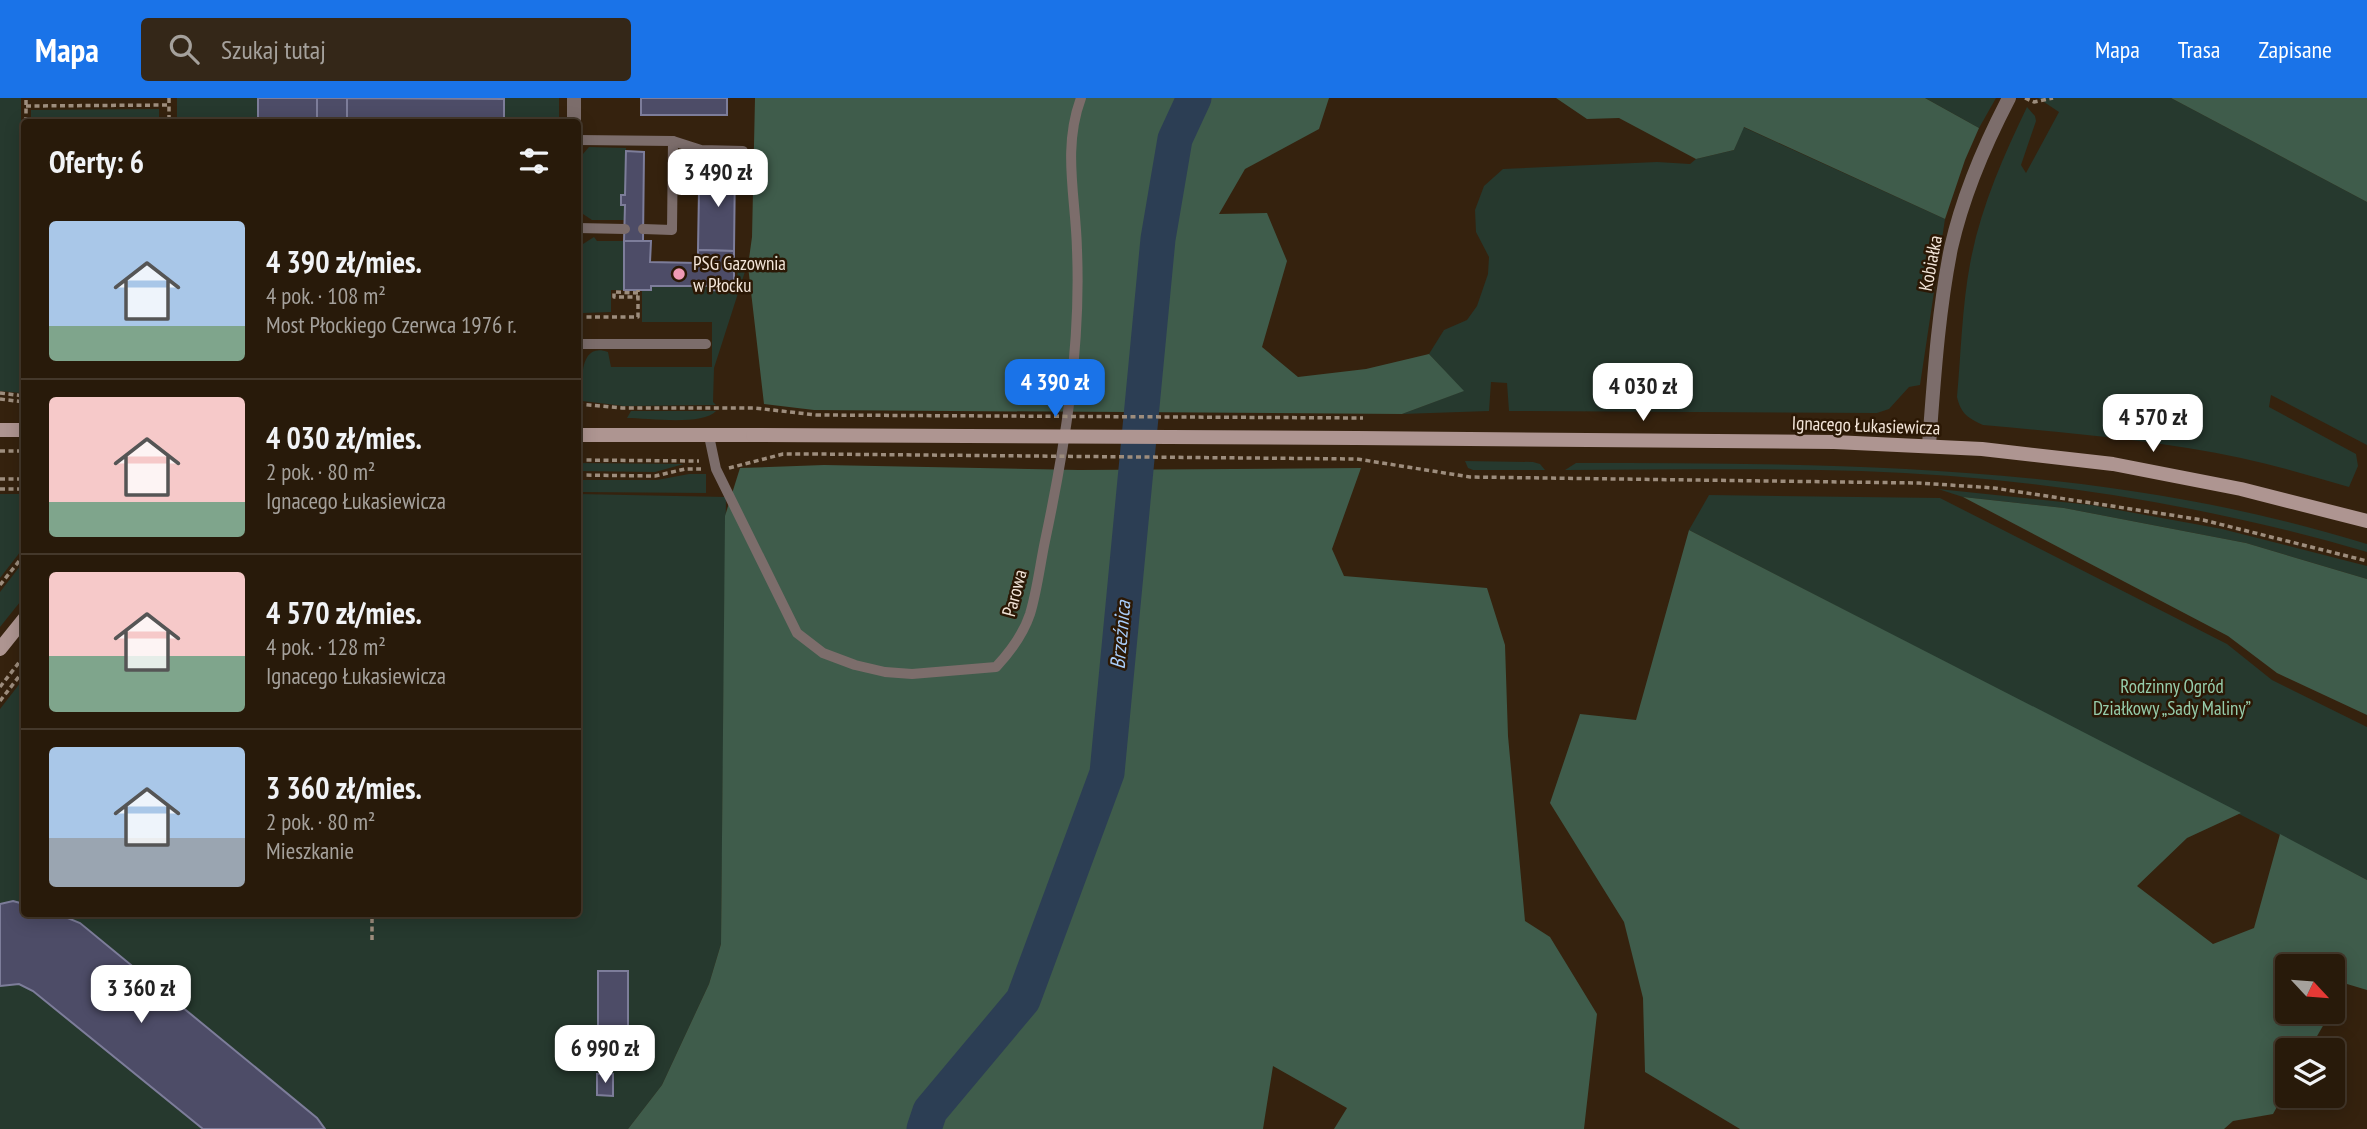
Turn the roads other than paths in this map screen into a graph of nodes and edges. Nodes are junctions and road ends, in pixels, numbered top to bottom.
1 (574, 98) edge
2 (1081, 98) edge
3 (2009, 98) edge
4 (574, 119) edge
5 (581, 140) edge
6 (673, 141) junction
7 (743, 151) dead end
8 (581, 228) edge
9 (625, 229) dead end
10 (643, 229) dead end
11 (581, 344) edge
12 (706, 344) dead end
13 (0, 429) edge
14 (21, 430) edge
15 (581, 435) edge
16 (709, 436) junction
17 (1929, 445) junction
18 (2367, 521) edge
19 (21, 623) edge
20 (0, 649) edge

1 - 4 street
2 - 16 lane, Parowa
3 - 17 street, Kobiałka
5 - 6 lane
6 - 7 lane
6 - 10 lane
8 - 9 lane
11 - 12 lane
13 - 14 street
15 - 16 street
16 - 17 street, Ignacego Łukasiewicza, bridge
17 - 18 street, Ignacego Łukasiewicza
19 - 20 street

